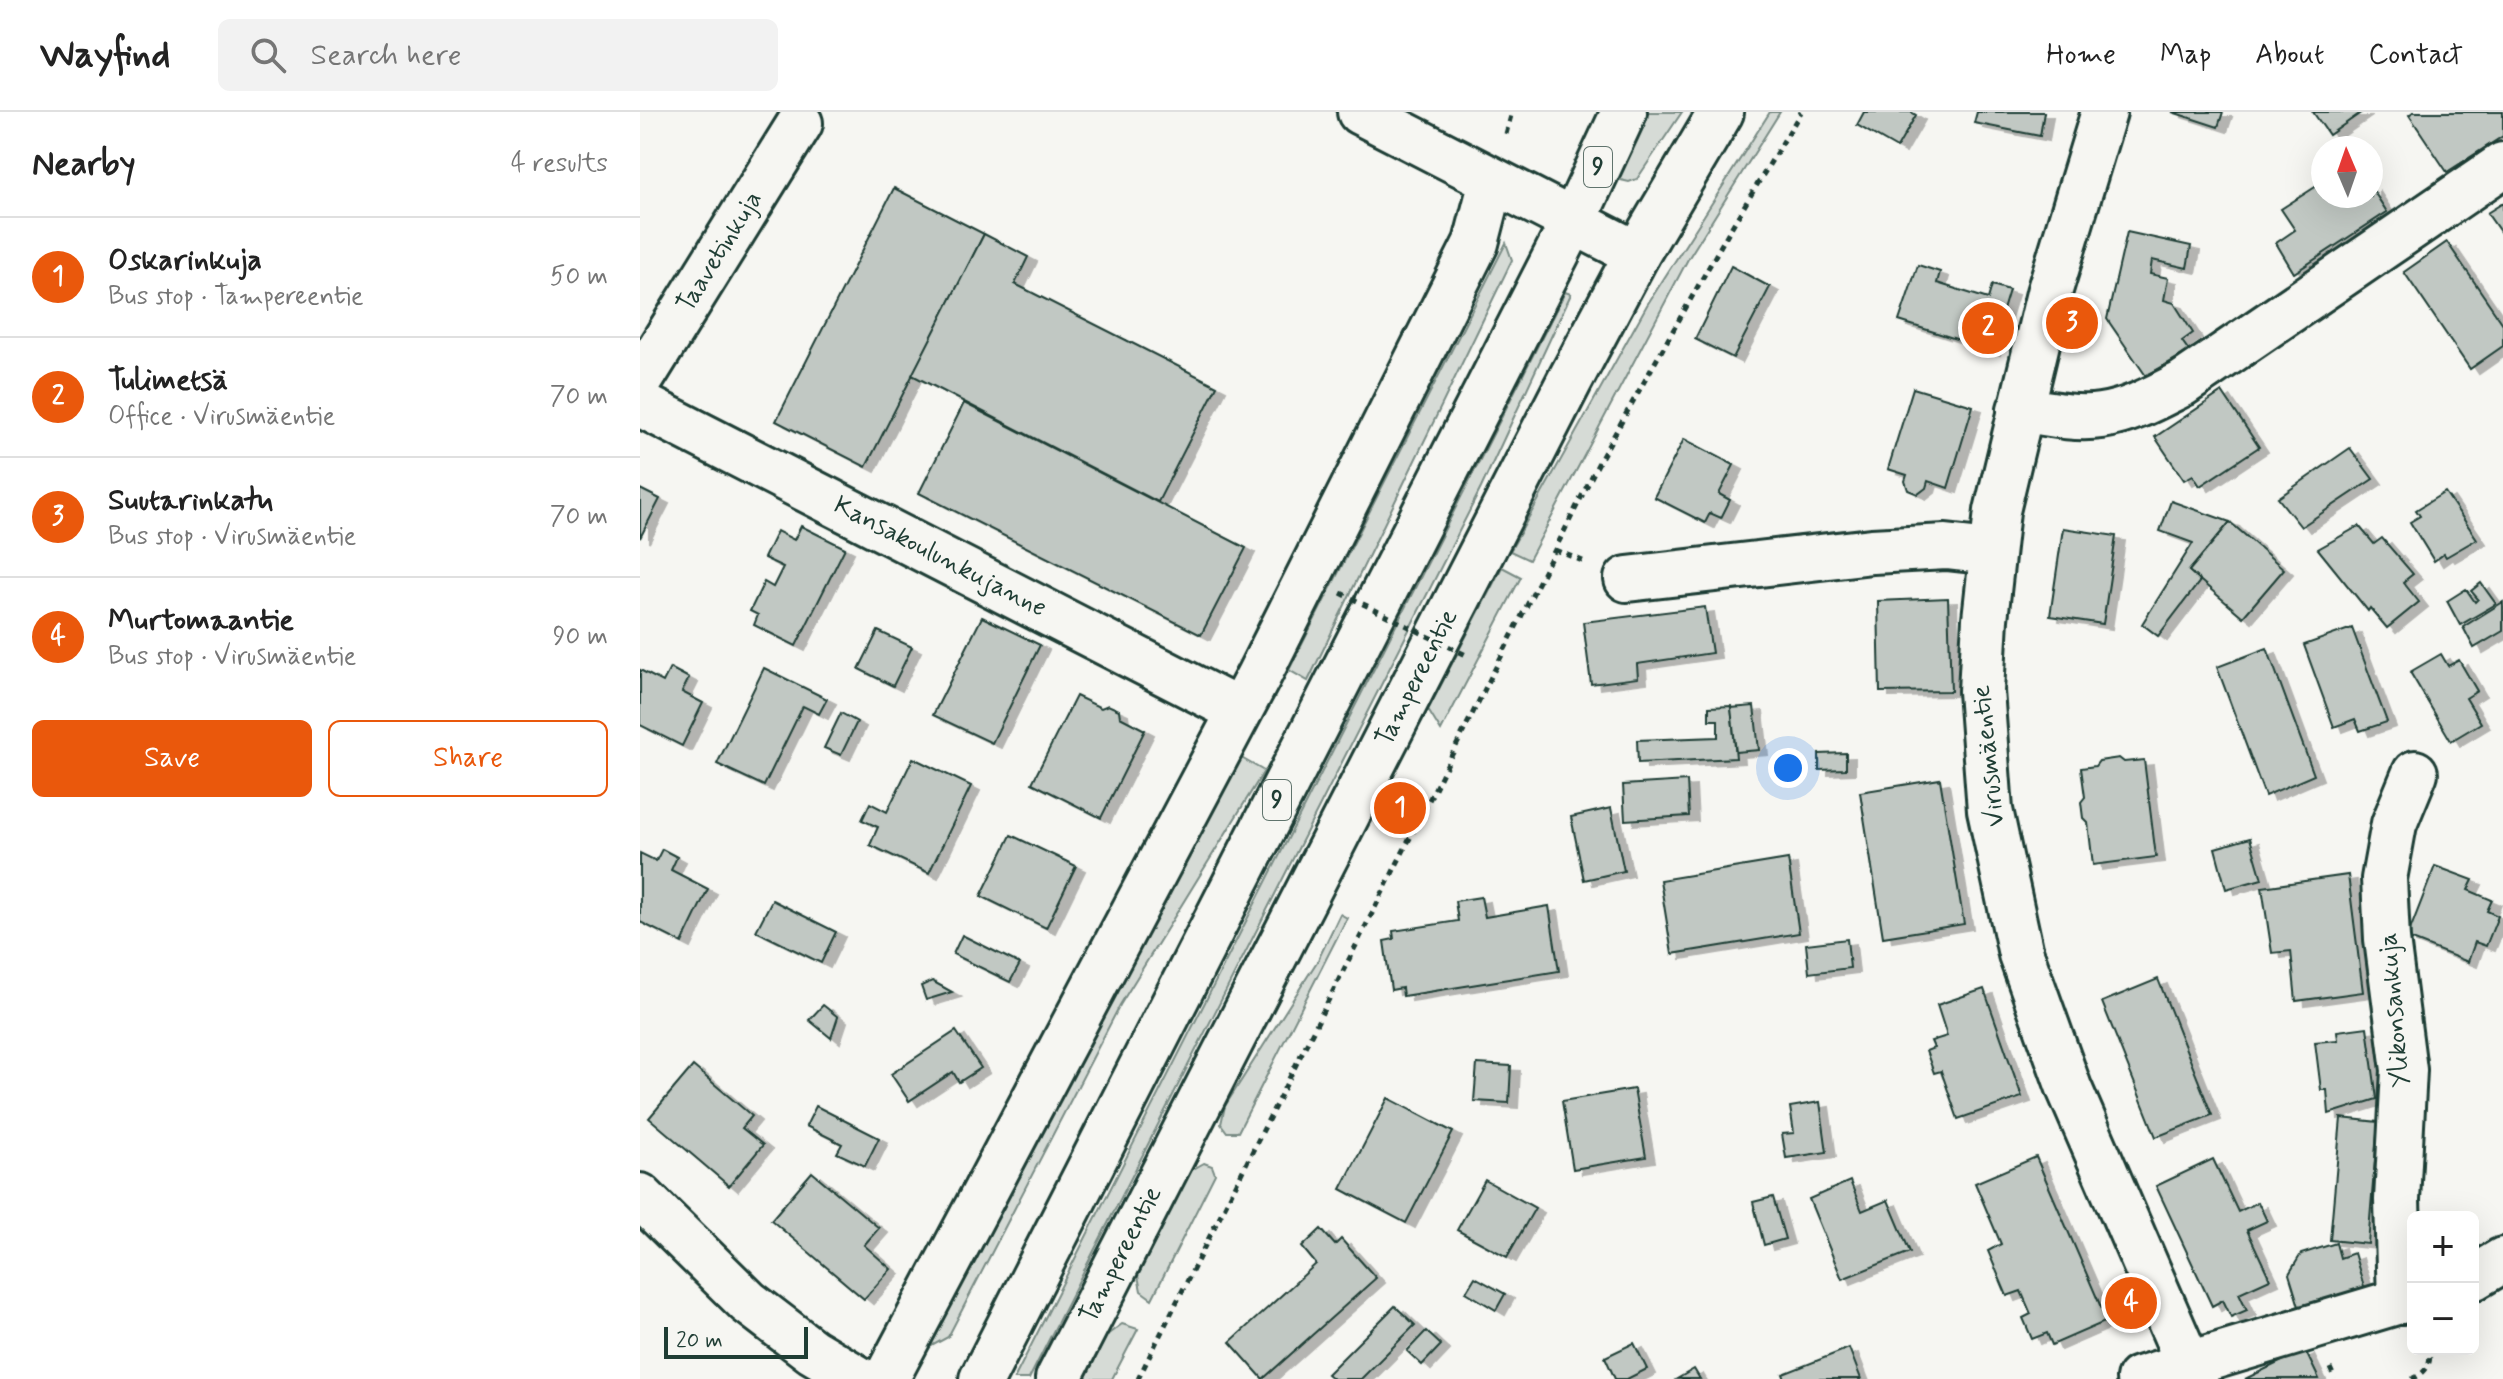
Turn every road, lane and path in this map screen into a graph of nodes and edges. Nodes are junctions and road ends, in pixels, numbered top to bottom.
1 (1360, 112) edge
2 (1624, 112) edge
3 (1721, 112) edge
4 (1801, 112) edge
5 (2104, 112) edge
6 (800, 123) dead end
7 (2503, 165) edge
8 (1492, 181) junction
9 (1573, 222) junction
10 (1637, 254) junction
11 (640, 381) edge
12 (640, 404) edge
13 (2020, 409) junction
14 (1991, 552) junction
15 (1627, 579) dead end
16 (1341, 593) dead end
17 (1466, 655) dead end
18 (1239, 711) junction
19 (2415, 773) dead end
20 (1400, 808) dead end
21 (1421, 817) junction
22 (640, 1196) edge
23 (2503, 1260) edge
24 (2479, 1274) edge
25 (2407, 1299) edge
26 (2429, 1355) edge
27 (2192, 1372) edge
28 (859, 1379) edge
29 (886, 1379) edge
30 (982, 1379) edge
31 (1058, 1379) edge
32 (1138, 1379) edge
33 (2139, 1379) edge
34 (2412, 1379) edge

1 - 8 main road
2 - 9 main road, 9
3 - 10 main road, Tampereentie
4 - 21 path
5 - 13 main road, Virusmäentie
6 - 11 main road, Taavetinkuja
7 - 13 main road
8 - 9 main road
8 - 18 main road
9 - 10 main road
9 - 30 main road, 9
10 - 31 main road, Tampereentie
12 - 18 main road, Kansakoulunkujanne
13 - 14 main road, Virusmäentie
14 - 15 main road
14 - 27 main road, Virusmäentie
16 - 17 path, bridge
18 - 29 main road
19 - 25 main road, Ylikonsankuja
20 - 21 path
21 - 32 path
22 - 28 main road
23 - 24 main road
25 - 27 main road
26 - 34 path
27 - 33 main road

